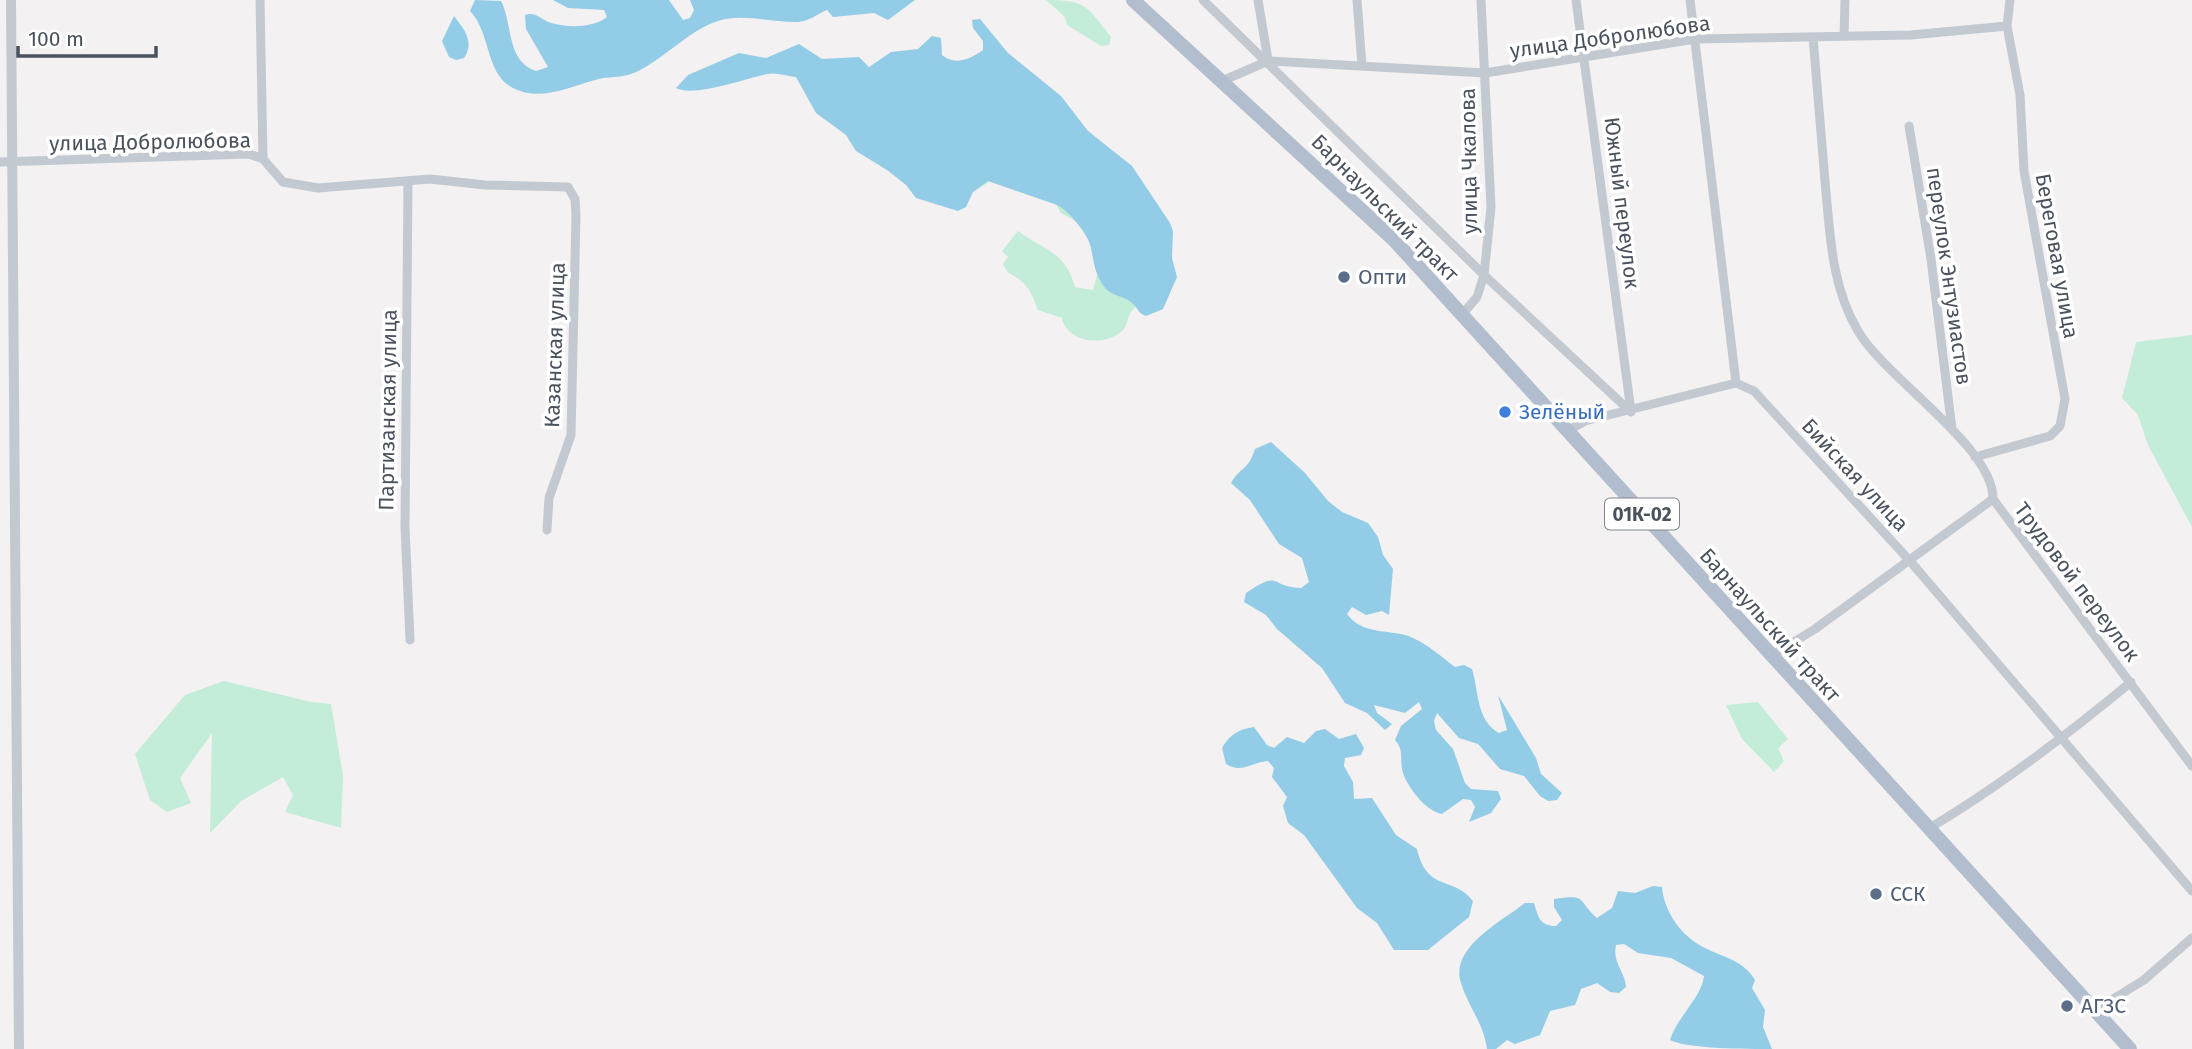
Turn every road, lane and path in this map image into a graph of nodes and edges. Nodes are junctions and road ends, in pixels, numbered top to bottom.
1 (11, 0) edge
2 (260, 0) edge
3 (1133, 0) edge
4 (1203, 0) edge
5 (1258, 0) edge
6 (1357, 0) edge
7 (1480, 0) edge
8 (1576, 0) edge
9 (1690, 0) edge
10 (1845, 0) edge
11 (2010, 0) edge
12 (2007, 26) junction
13 (1844, 36) junction
14 (1813, 37) junction
15 (1695, 39) junction
16 (1586, 57) junction
17 (1268, 61) junction
18 (1362, 66) junction
19 (1485, 73) junction
20 (1222, 81) junction
21 (1909, 126) dead end
22 (263, 159) junction
23 (0, 162) edge
24 (13, 162) junction
25 (408, 181) junction
26 (575, 199) joint
27 (1484, 275) junction
28 (1461, 316) junction
29 (1736, 383) junction
30 (1631, 412) junction
31 (1567, 431) junction
32 (1952, 431) junction
33 (1975, 457) junction
34 (1993, 499) junction
35 (547, 530) dead end
36 (1910, 561) junction
37 (410, 640) dead end
38 (1771, 656) junction
39 (2131, 682) junction
40 (2062, 740) junction
41 (2192, 766) edge
42 (1927, 829) junction
43 (2192, 891) edge
44 (2192, 938) edge
45 (2095, 1010) junction
46 (19, 1049) edge
47 (2130, 1049) edge

1 - 24 street
2 - 22 street
3 - 20 main road, Барнаульский тракт / 01К-02
4 - 17 street
5 - 17 street
6 - 18 street
7 - 19 street, улица Чкалова
8 - 16 street, Южный переулок
9 - 15 street
10 - 13 street
11 - 12 street, Береговая улица
12 - 13 street, улица Добролюбова
12 - 33 street, Береговая улица
13 - 14 street, улица Добролюбова
14 - 15 street, улица Добролюбова
14 - 32 street, Трудовой переулок
15 - 16 street, улица Добролюбова
15 - 29 street
16 - 19 street, улица Добролюбова
16 - 30 street, Южный переулок
17 - 18 street, улица Добролюбова
17 - 20 street, улица Добролюбова
17 - 27 street
18 - 19 street, улица Добролюбова
19 - 27 street, улица Чкалова
20 - 28 main road, Барнаульский тракт / 01К-02
21 - 32 street, переулок Энтузиастов
22 - 24 street, улица Добролюбова
22 - 25 street, улица Добролюбова
23 - 24 street, улица Добролюбова
24 - 46 street
25 - 26 street, улица Добролюбова
25 - 37 street, Партизанская улица
26 - 35 street, Казанская улица
27 - 28 street, улица Чкалова
27 - 30 street
28 - 31 main road, Барнаульский тракт / 01К-02
29 - 30 street
29 - 36 street, Бийская улица
30 - 31 street
31 - 38 main road, Барнаульский тракт / 01К-02
32 - 33 street, Трудовой переулок
33 - 34 street, Трудовой переулок
34 - 36 street
34 - 39 street, Трудовой переулок
36 - 38 street
36 - 40 street, Бийская улица
38 - 42 main road, Барнаульский тракт / 01К-02
39 - 40 street
39 - 41 street, Трудовой переулок
40 - 42 street
40 - 43 street, Бийская улица
42 - 45 main road, Барнаульский тракт / 01К-02
44 - 45 street
45 - 47 main road, Барнаульский тракт / 01К-02

